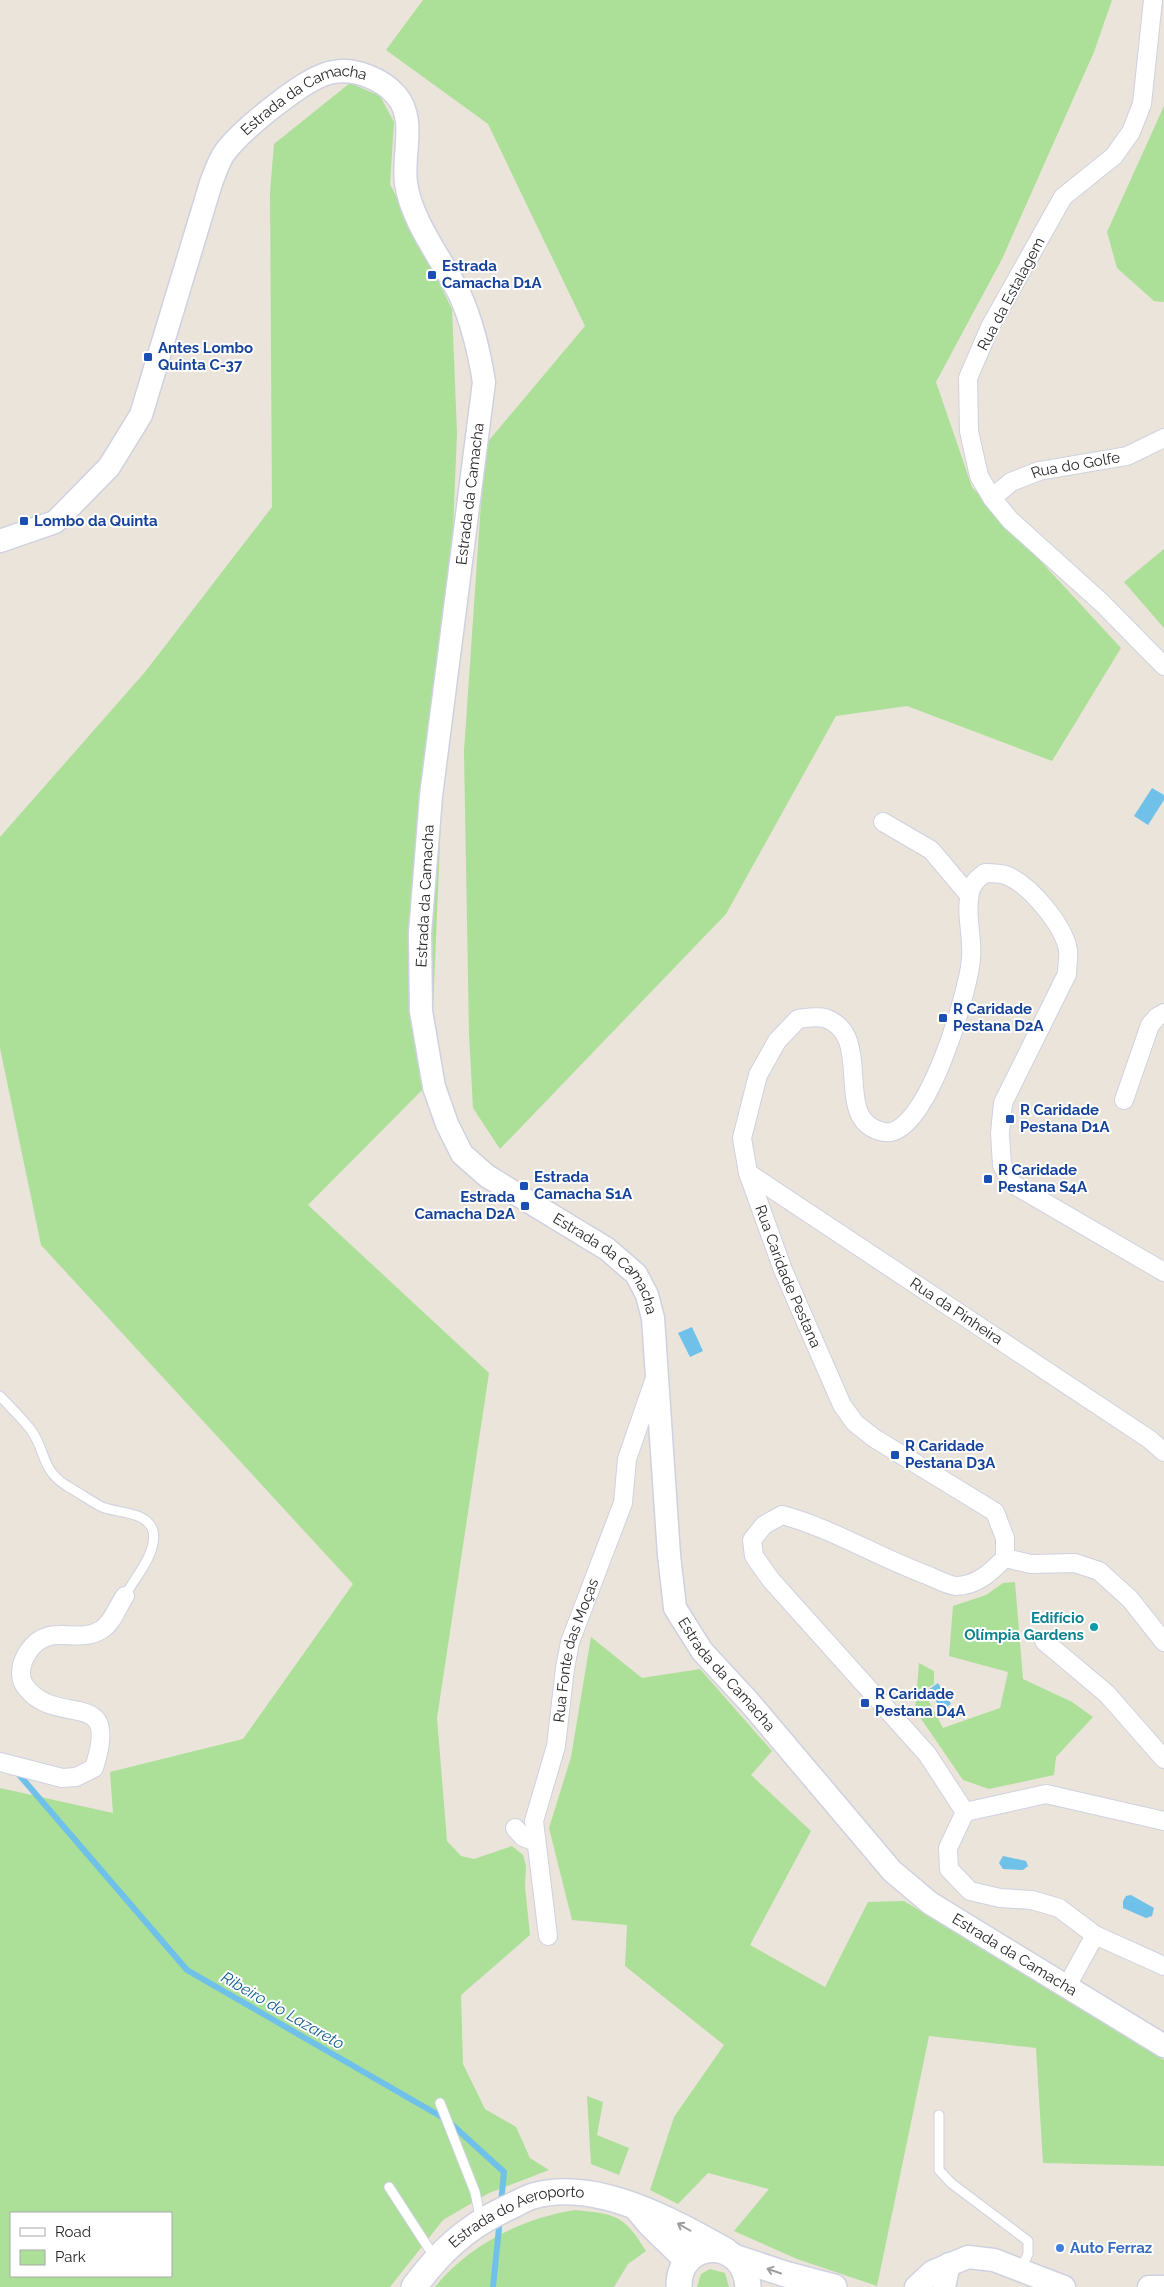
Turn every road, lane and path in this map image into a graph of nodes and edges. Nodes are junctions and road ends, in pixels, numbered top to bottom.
1 (1153, 0) edge
2 (1164, 438) edge
3 (992, 498) junction
4 (6, 536) edge
5 (1164, 666) edge
6 (883, 822) dead end
7 (969, 895) junction
8 (1164, 1013) edge
9 (1124, 1100) dead end
10 (748, 1173) junction
11 (1164, 1272) edge
12 (657, 1370) junction
13 (0, 1396) edge
14 (1164, 1452) edge
15 (1005, 1558) junction
16 (125, 1596) joint
17 (1044, 1641) dead end
18 (1164, 1642) edge
19 (1164, 1759) edge
20 (0, 1762) edge
21 (965, 1812) junction
22 (1164, 1821) edge
23 (515, 1828) dead end
24 (536, 1842) junction
25 (1094, 1935) junction
26 (548, 1936) dead end
27 (1164, 1966) edge
28 (1067, 1986) junction
29 (1164, 2046) edge
30 (440, 2104) dead end
31 (939, 2115) dead end
32 (389, 2187) dead end
33 (638, 2209) junction
34 (498, 2213) junction
35 (732, 2255) junction
36 (436, 2258) junction
37 (687, 2260) junction
38 (949, 2264) junction
39 (1020, 2272) junction
40 (414, 2287) edge
41 (679, 2287) edge
42 (748, 2287) edge
43 (834, 2287) edge
44 (916, 2287) edge
45 (944, 2287) edge
46 (1064, 2287) edge
47 (1149, 2287) edge
48 (1164, 2287) edge

1 - 3 street, Rua da Estalagem
2 - 3 street, Rua do Golfe
3 - 5 street, Rua da Estalagem
4 - 12 street, Estrada da Camacha
6 - 7 street
7 - 10 street, Rua Caridade Pestana
7 - 11 street
8 - 9 street
10 - 14 street, Rua da Pinheira
10 - 15 street, Rua Caridade Pestana
12 - 24 street, Rua Fonte das Moças
12 - 28 street, Estrada da Camacha
13 - 16 lane
15 - 18 street
15 - 21 street
16 - 20 street
17 - 19 street
21 - 22 street
21 - 25 street
23 - 24 street
24 - 26 street, Rua Fonte das Moças
25 - 27 street
25 - 28 street
28 - 29 street, Estrada da Camacha
30 - 34 lane
31 - 39 lane
32 - 36 lane
33 - 34 main road, Estrada do Aeroporto
35 -> 33 main road, Estrada do Aeroporto
33 - 37 main road, Estrada do Aeroporto
34 - 36 main road, Estrada do Aeroporto
35 - 37 main road
35 - 42 main road
43 -> 35 main road, Estrada do Aeroporto
36 - 40 main road, Estrada do Aeroporto
37 - 41 main road
38 - 39 street
38 - 44 street
38 - 45 street
39 - 46 street
47 - 48 street

